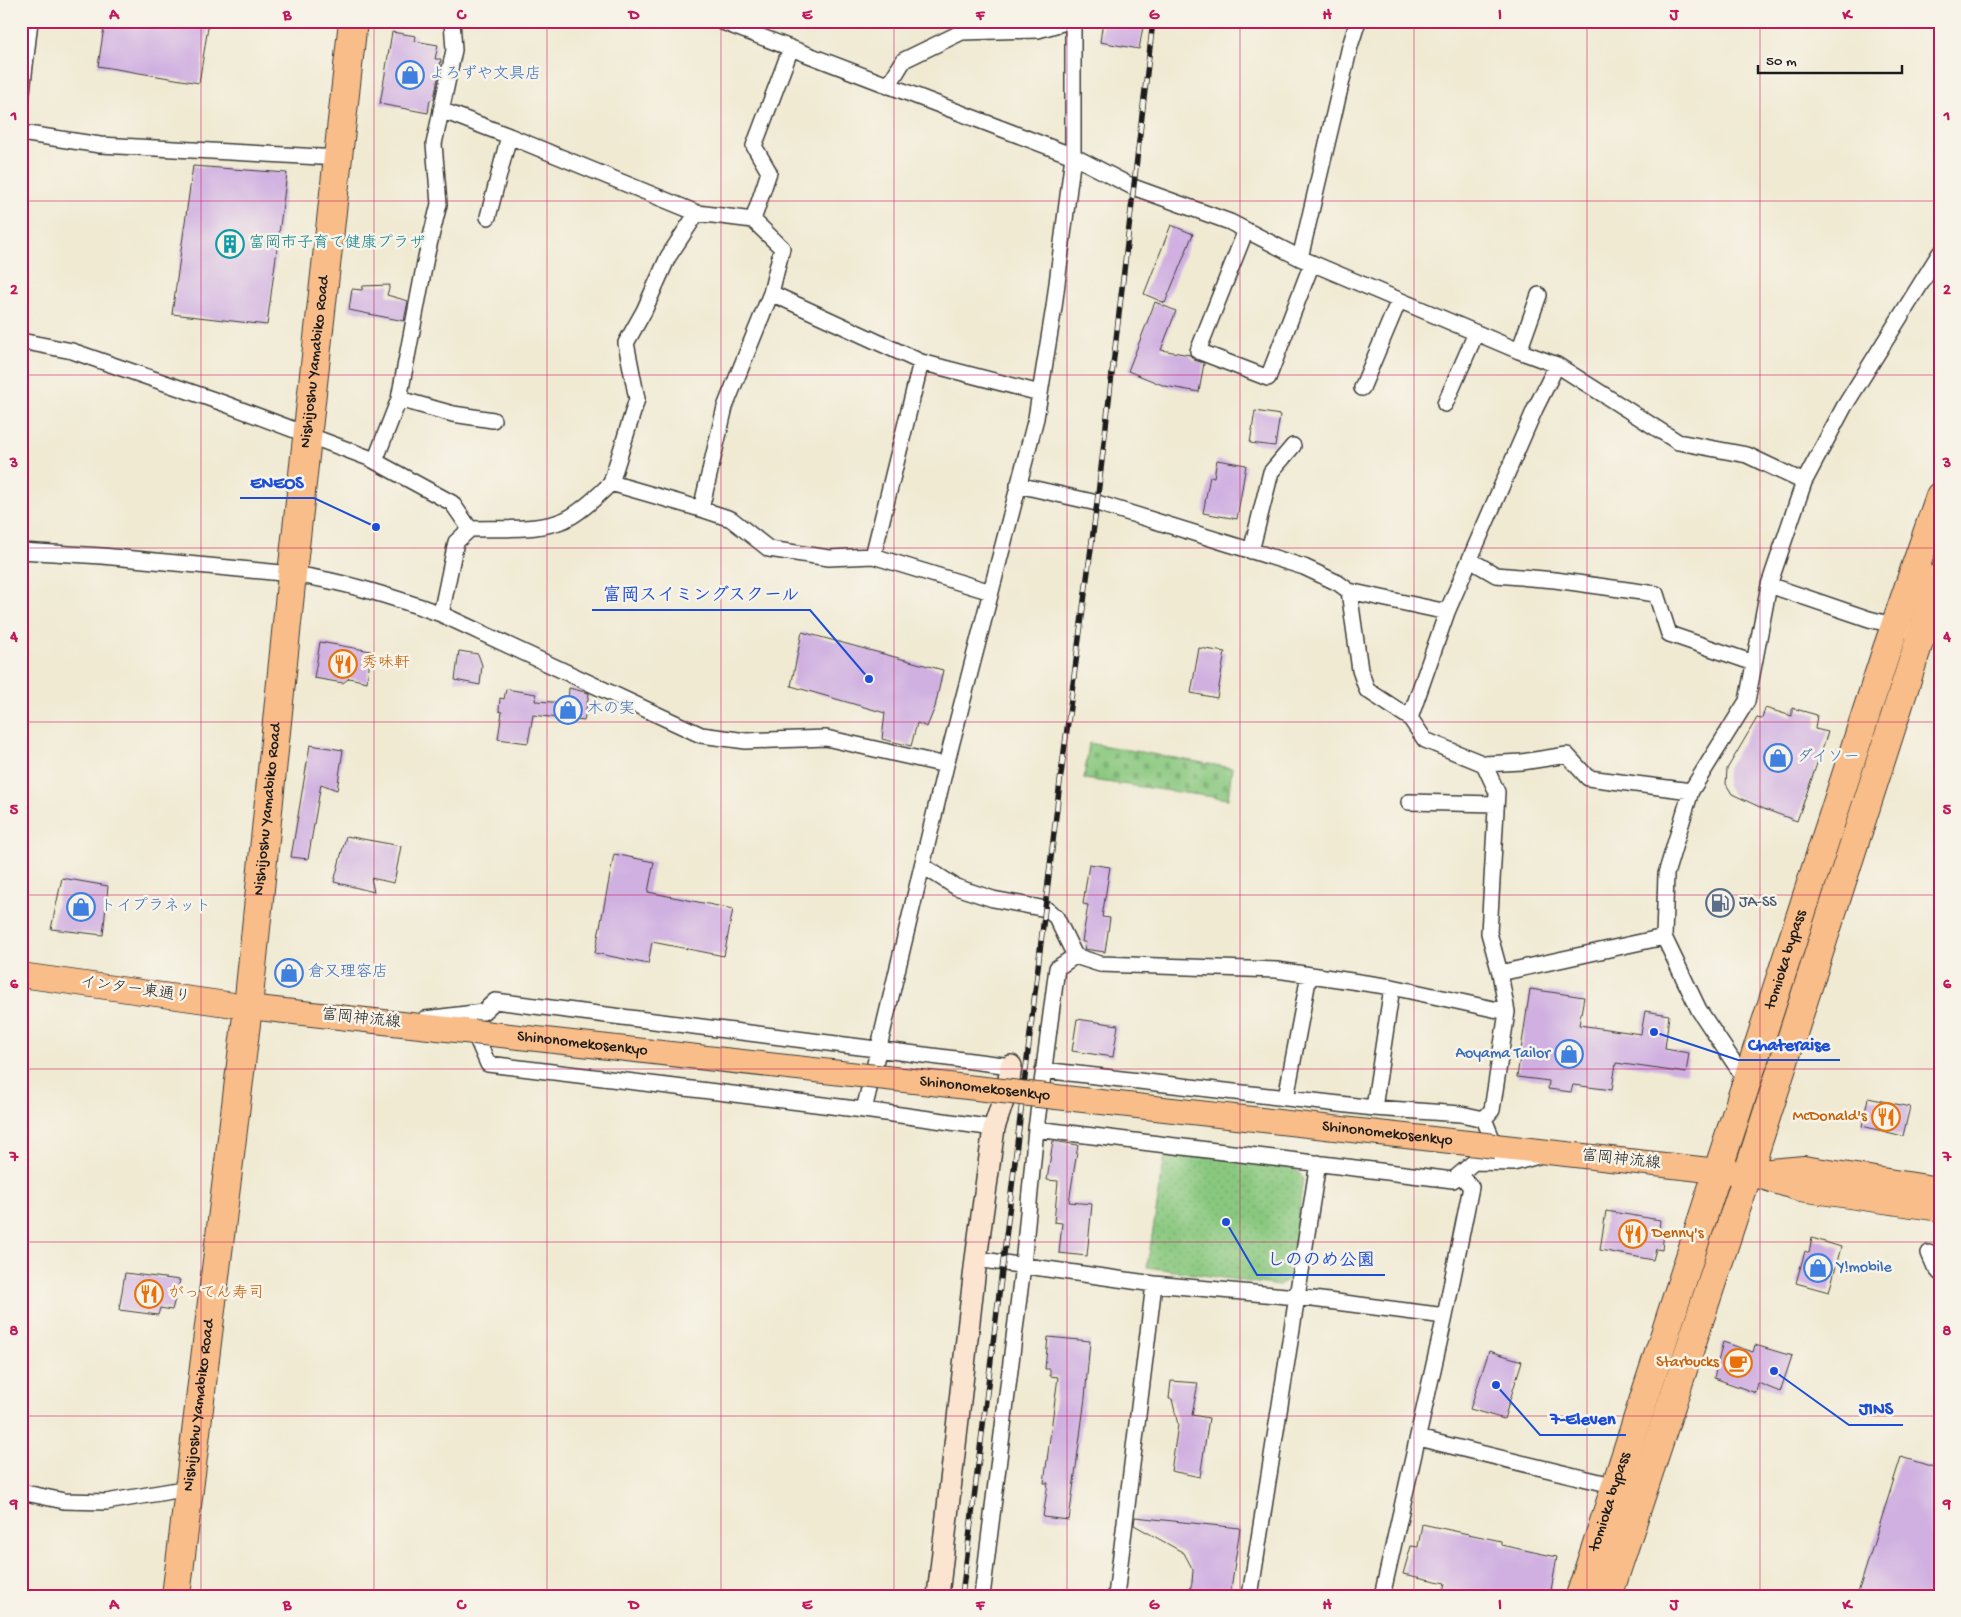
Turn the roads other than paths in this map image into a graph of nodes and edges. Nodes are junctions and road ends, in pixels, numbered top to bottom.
1 (30, 21) edge
2 (353, 21) edge
3 (452, 21) edge
4 (1071, 21) edge
5 (1358, 21) edge
6 (729, 23) edge
7 (791, 48) junction
8 (888, 86) junction
9 (21, 101) edge
10 (441, 110) junction
11 (21, 133) edge
12 (509, 136) junction
13 (1074, 156) junction
14 (338, 158) junction
15 (698, 213) junction
16 (488, 217) dead end
17 (753, 220) junction
18 (1246, 230) junction
19 (1940, 253) edge
20 (1306, 260) junction
21 (771, 293) junction
22 (1539, 295) dead end
23 (1399, 300) junction
24 (1476, 333) junction
25 (21, 341) edge
26 (1519, 351) junction
27 (921, 362) junction
28 (1557, 365) junction
29 (1362, 388) dead end
30 (1040, 393) junction
31 (400, 399) junction
32 (1445, 404) dead end
33 (494, 420) dead end
34 (308, 434) junction
35 (1293, 446) dead end
36 (375, 461) junction
37 (1804, 482) junction
38 (611, 483) junction
39 (1018, 485) junction
40 (1940, 496) edge
41 (701, 509) junction
42 (470, 529) junction
43 (21, 551) edge
44 (1251, 551) junction
45 (874, 556) junction
46 (1470, 560) junction
47 (292, 574) junction
48 (1940, 578) edge
49 (1769, 585) junction
50 (1349, 591) junction
51 (990, 592) junction
52 (1448, 612) junction
53 (441, 614) junction
54 (1895, 626) junction
55 (1931, 636) edge
56 (1754, 663) junction
57 (1410, 718) junction
58 (1484, 764) junction
59 (946, 765) junction
60 (1691, 791) junction
61 (1409, 802) dead end
62 (1496, 804) junction
63 (923, 866) junction
64 (1664, 937) junction
65 (1074, 956) junction
66 (1500, 973) junction
67 (21, 975) edge
68 (1309, 975) junction
69 (1392, 987) junction
70 (248, 1007) junction
71 (1507, 1012) junction
72 (394, 1024) junction
73 (474, 1032) junction
74 (878, 1049) junction
75 (1012, 1066) joint
76 (1043, 1070) junction
77 (1746, 1082) junction
78 (1286, 1098) junction
79 (1374, 1108) junction
80 (864, 1110) junction
81 (1484, 1119) junction
82 (994, 1128) junction
83 (1036, 1129) junction
84 (1495, 1146) junction
85 (1550, 1153) junction
86 (1318, 1163) junction
87 (1718, 1171) junction
88 (1748, 1173) junction
89 (1460, 1174) junction
90 (1940, 1189) edge
91 (1940, 1209) edge
92 (1928, 1253) dead end
93 (976, 1259) junction
94 (1023, 1265) junction
95 (1940, 1273) edge
96 (1154, 1284) junction
97 (1297, 1297) junction
98 (1445, 1316) junction
99 (1418, 1438) junction
100 (1616, 1486) junction
101 (190, 1488) junction
102 (21, 1492) edge
103 (176, 1596) edge
104 (938, 1596) edge
105 (982, 1596) edge
106 (1116, 1596) edge
107 (1250, 1596) edge
108 (1382, 1596) edge
109 (1580, 1596) edge
110 (1608, 1596) edge

1 - 9 street
2 - 14 highway, Nishijoshu Yamabiko Road
3 - 10 street
4 - 8 street
4 - 13 street
5 - 20 street
6 - 7 street
7 - 8 street
7 - 17 street
8 - 13 street
10 - 12 street
10 - 31 street
11 - 14 street
12 - 15 street
12 - 16 street
13 - 18 street
13 - 30 street
14 - 34 highway, Nishijoshu Yamabiko Road
15 - 17 street
15 - 38 street
17 - 21 street
18 - 20 street
18 - 20 street
19 - 37 street
20 - 23 street
21 - 27 street
21 - 41 street
22 - 26 street
23 - 24 street
23 - 29 street
24 - 26 street
24 - 32 street
25 - 34 street
26 - 28 street
27 - 30 street
27 - 45 street
28 - 37 street
28 - 46 street
30 - 39 street
31 - 33 street
31 - 36 street
34 - 36 street
34 - 47 highway, Nishijoshu Yamabiko Road
35 - 44 street
36 - 42 street
37 - 49 street
38 - 41 street
38 - 42 street
39 - 44 street
39 - 51 street
40 - 54 highway, tomioka bypass
41 - 45 street
42 - 53 street
43 - 47 street
44 - 50 street
45 - 51 street
46 - 52 street
46 - 56 street
47 - 53 street
47 - 70 highway, Nishijoshu Yamabiko Road
48 - 55 highway, tomioka bypass
49 - 54 street
49 - 56 street
50 - 52 street
50 - 57 street
51 - 59 street
52 - 57 street
53 - 59 street
54 - 55 street
54 - 77 highway, tomioka bypass
55 - 88 highway, tomioka bypass
56 - 60 street
57 - 58 street
58 - 60 street
58 - 62 street
59 - 63 street
60 - 64 street
61 - 62 street
62 - 66 street
63 - 65 street
63 - 74 street
64 - 66 street
64 - 77 street
65 - 68 street
65 - 76 street
66 - 71 street
67 - 70 main road, インター東通り
68 - 69 street
68 - 78 street
69 - 71 street
69 - 79 street
70 - 72 main road, 富岡神流線
70 - 101 highway, Nishijoshu Yamabiko Road
71 - 81 street
72 - 73 main road, 富岡神流線
72 - 74 street
73 - 80 street
73 - 84 main road, Shinonomekosenkyo, bridge
74 - 75 street
74 - 80 street
75 - 82 street
76 - 78 street
76 - 83 street
77 - 87 highway, tomioka bypass
78 - 79 street
79 - 81 street
80 - 82 street
81 - 84 street
82 - 93 street
83 - 86 street
83 - 94 street
84 - 85 main road, 富岡神流線
85 - 87 main road, 富岡神流線
85 - 89 street
86 - 89 street
86 - 97 street
87 - 88 main road, 富岡神流線
87 - 100 highway, tomioka bypass
88 - 90 main road
88 - 91 main road
88 - 110 highway, tomioka bypass
89 - 98 street
92 - 95 street
93 - 94 street
93 - 104 street
94 - 96 street
94 - 105 street
96 - 97 street
96 - 106 street
97 - 98 street
97 - 107 street
98 - 99 street
99 - 100 street
99 - 108 street
100 - 109 highway, tomioka bypass
101 - 102 street
101 - 103 highway, Nishijoshu Yamabiko Road

